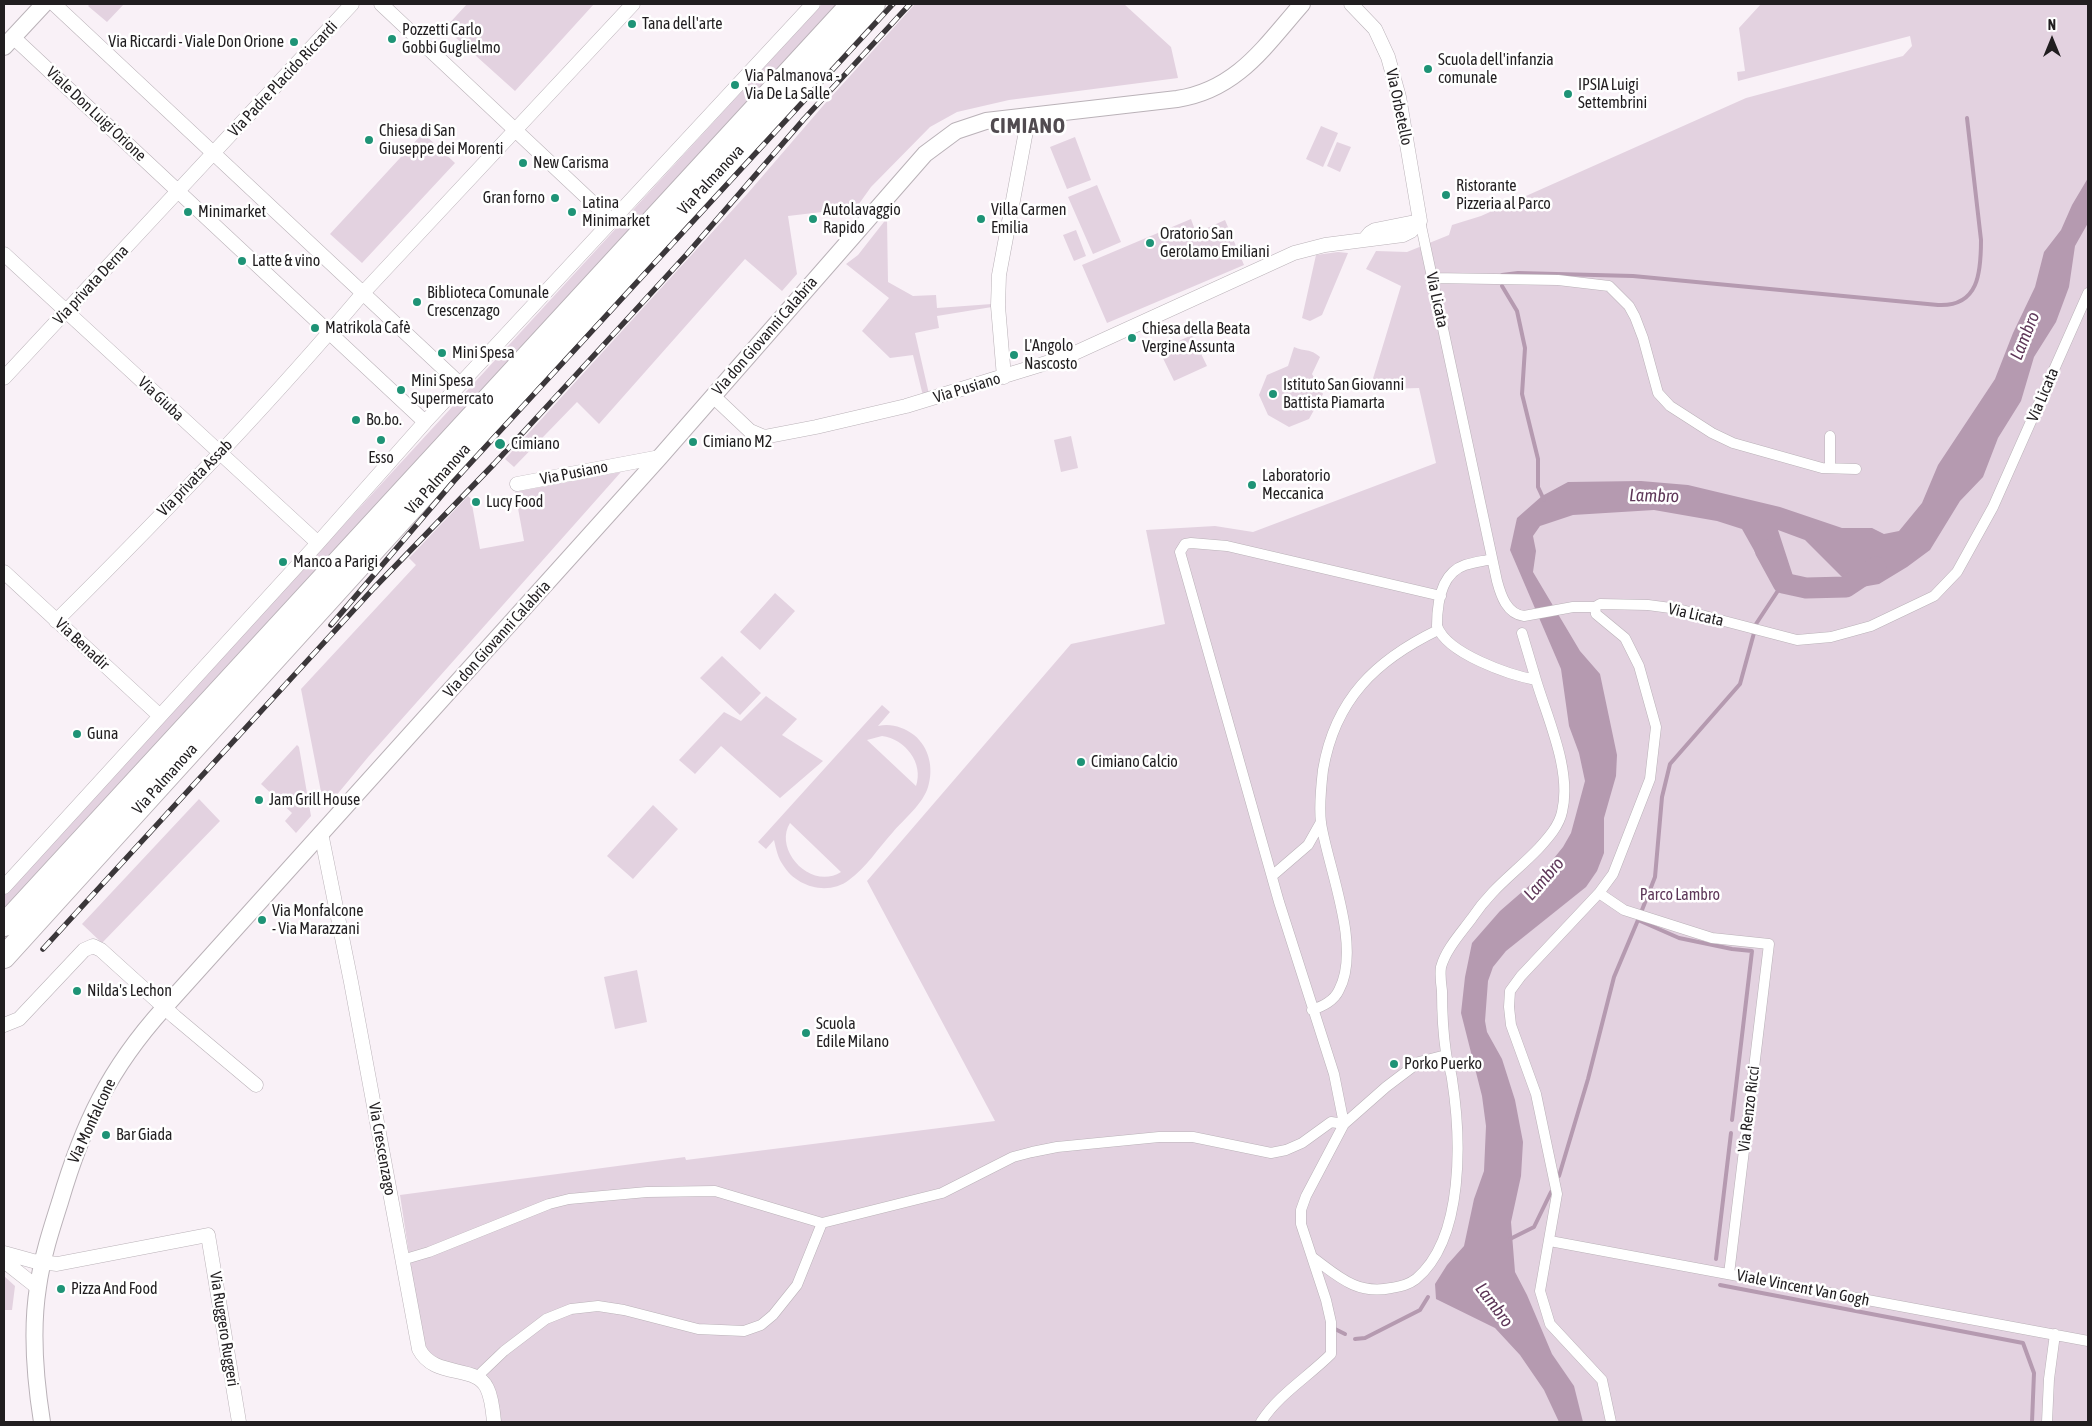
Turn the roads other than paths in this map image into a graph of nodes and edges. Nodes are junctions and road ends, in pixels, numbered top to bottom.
1 (44, 4) edge
2 (54, 4) edge
3 (352, 4) edge
4 (382, 4) edge
5 (633, 4) edge
6 (852, 4) edge
7 (874, 4) edge
8 (1302, 4) edge
9 (1351, 4) edge
10 (808, 6) edge
11 (8, 42) edge
12 (1029, 115) junction
13 (516, 131) junction
14 (214, 154) junction
15 (179, 192) junction
16 (612, 221) junction
17 (1420, 221) junction
18 (4, 254) edge
19 (1432, 278) junction
20 (363, 293) junction
21 (2088, 293) edge
22 (67, 311) junction
23 (329, 332) junction
24 (1004, 377) junction
25 (4, 378) edge
26 (460, 384) junction
27 (712, 396) junction
28 (424, 422) junction
29 (1830, 436) dead end
30 (219, 453) junction
31 (660, 457) junction
32 (1830, 468) junction
33 (1856, 469) dead end
34 (517, 484) dead end
35 (318, 544) junction
36 (1492, 559) junction
37 (4, 572) edge
38 (1440, 596) junction
39 (1595, 607) junction
40 (56, 621) junction
41 (1438, 630) junction
42 (1522, 634) dead end
43 (1536, 680) junction
44 (160, 716) junction
45 (1321, 822) junction
46 (321, 833) junction
47 (1272, 876) junction
48 (4, 887) edge
49 (1599, 893) junction
50 (4, 924) edge
51 (4, 957) edge
52 (164, 1008) junction
53 (1312, 1010) junction
54 (4, 1024) edge
55 (1446, 1055) junction
56 (256, 1085) dead end
57 (1344, 1124) junction
58 (822, 1223) junction
59 (1550, 1241) junction
60 (4, 1254) edge
61 (1312, 1257) junction
62 (402, 1260) junction
63 (4, 1261) edge
64 (42, 1263) junction
65 (1729, 1274) junction
66 (38, 1288) junction
67 (2055, 1334) junction
68 (2088, 1341) edge
69 (478, 1378) junction
70 (42, 1422) edge
71 (239, 1422) edge
72 (494, 1422) edge
73 (1261, 1422) edge
74 (1611, 1422) edge
75 (2047, 1422) edge

1 - 11 street
2 - 14 street
3 - 14 street, Via Padre Placido Riccardi
4 - 13 street
5 - 13 street
6 - 50 highway, Via Palmanova
7 - 51 highway, Via Palmanova
8 - 12 street, Via don Giovanni Calabria
9 - 17 street, Via Orbetello
10 - 16 street
11 - 15 street, Viale Don Luigi Orione
12 - 24 street
12 - 27 street, Via don Giovanni Calabria
13 - 16 street
13 - 20 street
14 - 15 street
14 - 20 street
15 - 22 street, Via privata Derna
15 - 23 street, Viale Don Luigi Orione
16 - 26 street
17 - 19 street, Via Licata
17 - 24 street, Via Pusiano
18 - 22 street, Via Giuba
19 - 32 street
19 - 36 street, Via Licata
20 - 23 street
20 - 26 street
21 - 39 street, Via Licata
22 - 25 street, Via privata Derna
22 - 30 street, Via Giuba
23 - 28 street, Viale Don Luigi Orione
23 - 30 street, Via privata Assab
24 - 27 street, Via Pusiano
26 - 28 street
27 - 31 street, Via don Giovanni Calabria
28 - 35 street
29 - 32 street
30 - 35 street, Via Giuba
30 - 40 street, Via privata Assab
31 - 34 street, Via Pusiano
31 - 46 street, Via don Giovanni Calabria
32 - 33 street
35 - 44 street
36 - 38 street
36 - 39 street, Via Licata
37 - 40 street, Via Benadir
38 - 41 street
38 - 47 street
39 - 49 street
40 - 44 street, Via Benadir
41 - 43 street
41 - 45 street
42 - 43 street
43 - 55 street
44 - 48 street
45 - 47 street
45 - 53 street
46 - 52 street, Via Monfalcone
46 - 62 street, Via Crescenzago
47 - 53 street
49 - 59 street
49 - 65 street, Via Renzo Ricci
52 - 54 street
52 - 56 street
52 - 64 street, Via Monfalcone
53 - 57 street
55 - 57 street
55 - 61 street
57 - 58 street
57 - 61 street
58 - 62 street
58 - 69 street
59 - 65 street, Viale Vincent Van Gogh
59 - 74 street
60 - 64 street
61 - 73 street
62 - 69 street, Via Crescenzago
63 - 66 street
64 - 66 street, Via Monfalcone
64 - 71 street, Via Ruggero Ruggeri
65 - 67 street, Viale Vincent Van Gogh
66 - 70 street, Via Monfalcone
67 - 68 street, Viale Vincent Van Gogh
67 - 75 street
69 - 72 street

